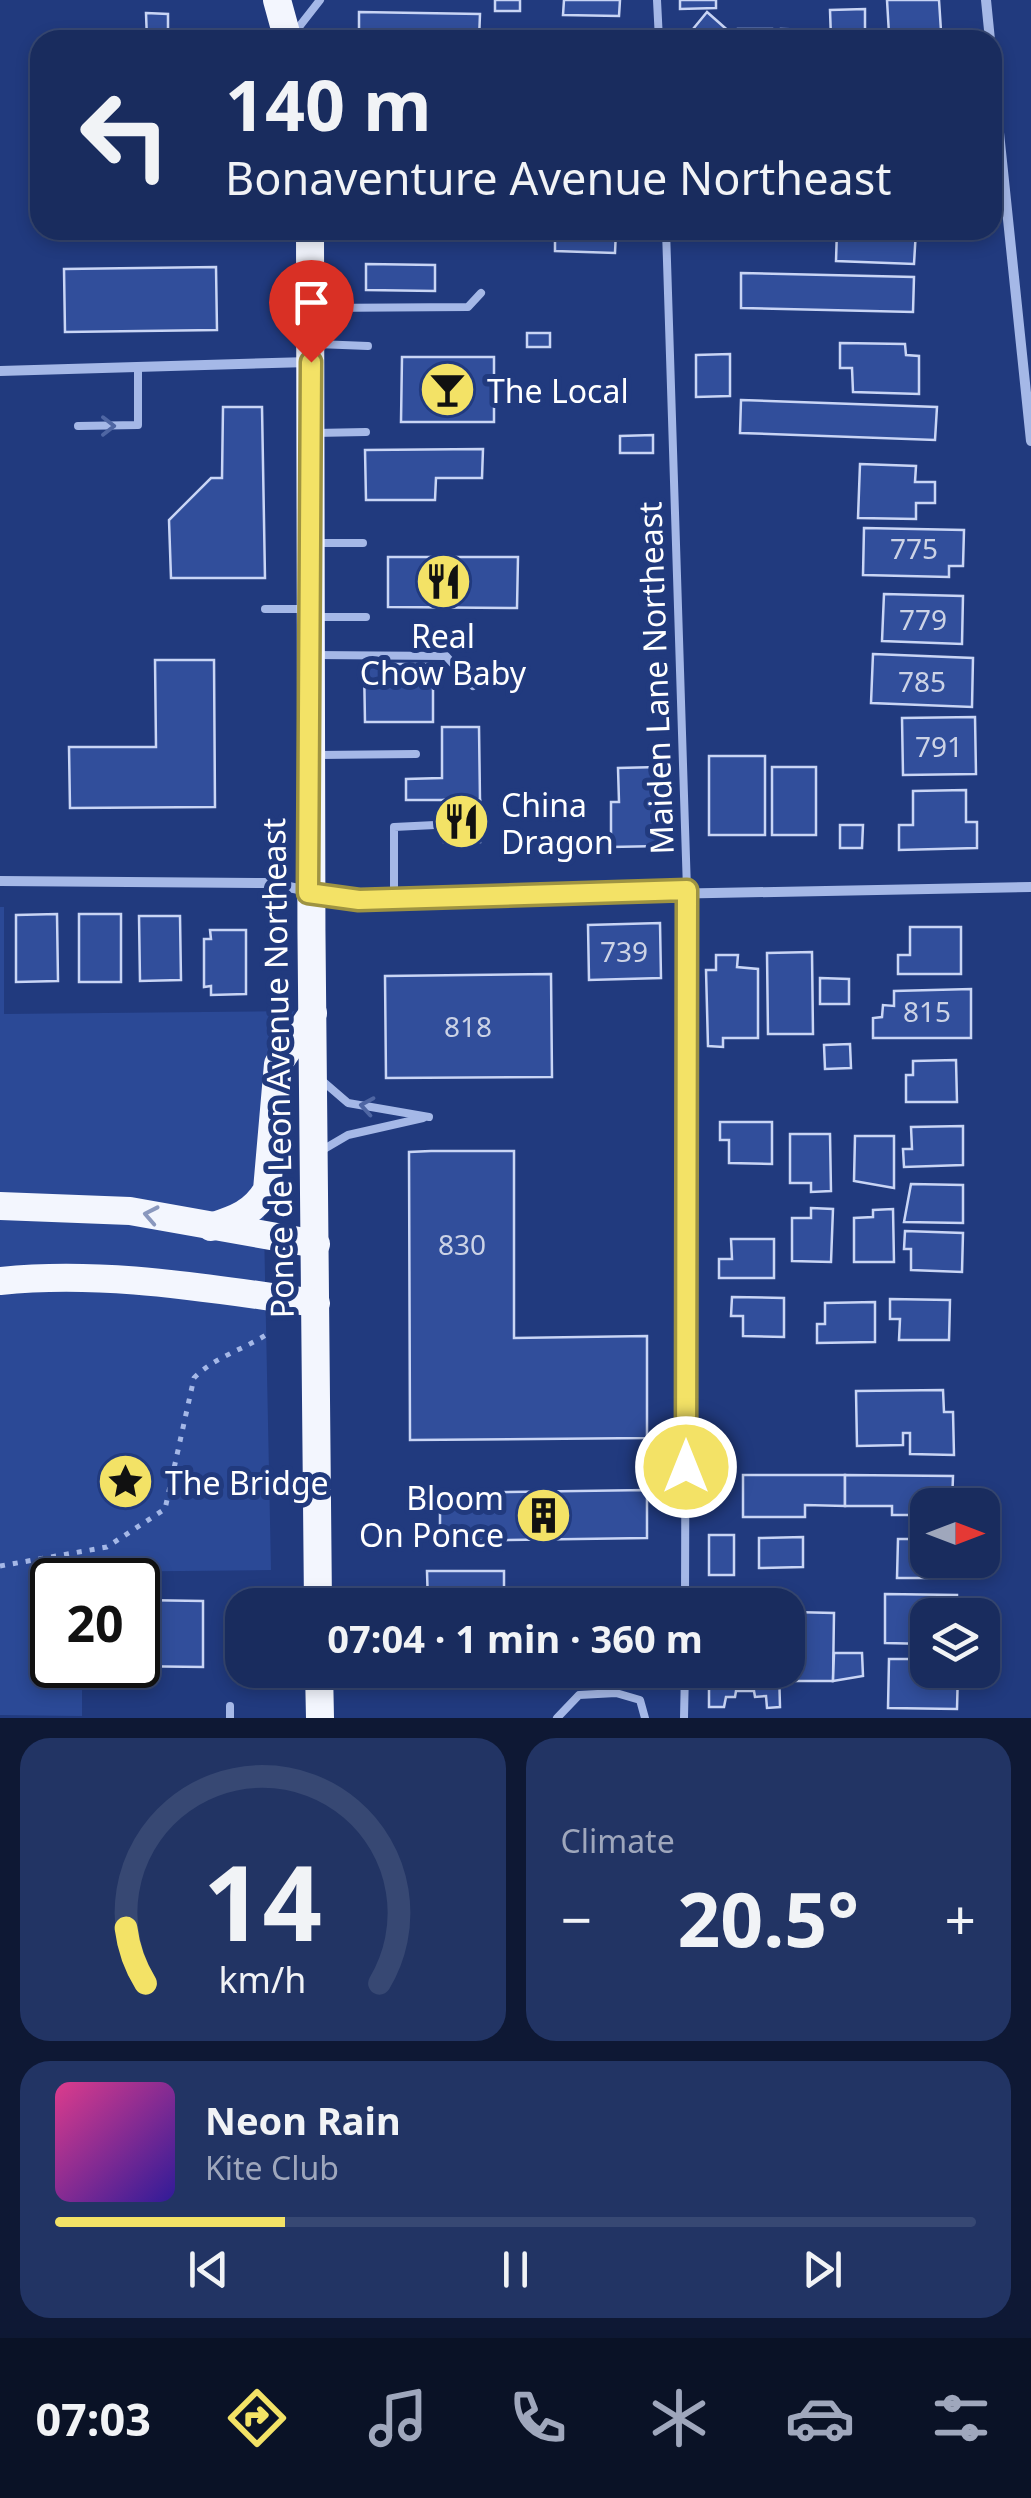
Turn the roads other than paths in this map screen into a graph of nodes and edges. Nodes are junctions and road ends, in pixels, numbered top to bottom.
1 (277, 0) edge
2 (320, 0) edge
3 (658, 0) edge
4 (986, 0) edge
5 (285, 30) edge
6 (296, 30) edge
7 (659, 30) edge
8 (989, 30) edge
9 (1002, 161) edge
10 (310, 240) edge
11 (666, 240) edge
12 (481, 293) dead end
13 (310, 308) junction
14 (368, 346) dead end
15 (311, 353) junction
16 (138, 367) junction
17 (0, 371) edge
18 (78, 426) dead end
19 (366, 432) dead end
20 (310, 433) junction
21 (1031, 441) edge
22 (310, 543) junction
23 (363, 543) dead end
24 (265, 609) dead end
25 (310, 613) junction
26 (366, 617) dead end
27 (310, 656) junction
28 (473, 686) dead end
29 (416, 754) dead end
30 (310, 756) junction
31 (434, 826) dead end
32 (0, 880) edge
33 (1031, 887) edge
34 (687, 890) junction
35 (308, 893) junction
36 (394, 898) junction
37 (313, 1013) junction
38 (315, 1074) junction
39 (315, 1154) junction
40 (0, 1206) edge
41 (212, 1226) junction
42 (316, 1244) junction
43 (0, 1281) edge
44 (316, 1303) junction
45 (318, 1588) edge
46 (685, 1588) edge
47 (319, 1688) edge
48 (685, 1688) edge
49 (230, 1706) dead end
50 (230, 1718) edge
51 (320, 1718) edge
52 (557, 1718) edge
53 (646, 1718) edge
54 (684, 1718) edge

1 - 5 highway
2 - 6 lane
3 - 7 lane
4 - 8 street
9 - 21 street
10 - 13 highway, Ponce de Leon Avenue Northeast
11 - 34 lane, Maiden Lane Northeast
12 - 13 lane
13 - 15 highway, Ponce de Leon Avenue Northeast
14 - 15 lane
15 - 16 street
15 - 20 highway, Ponce de Leon Avenue Northeast
16 - 17 street
18 -> 16 lane
19 - 20 lane
20 - 22 highway, Ponce de Leon Avenue Northeast
22 - 23 lane
22 - 25 highway, Ponce de Leon Avenue Northeast
24 - 25 lane
25 - 26 lane
25 - 27 highway, Ponce de Leon Avenue Northeast
27 - 28 lane
27 - 30 highway, Ponce de Leon Avenue Northeast
29 - 30 lane
30 - 35 highway, Ponce de Leon Avenue Northeast
31 - 36 lane
32 - 35 street
33 - 34 street
34 - 36 street
34 - 46 lane, Maiden Lane Northeast
35 - 36 street
35 - 37 highway, Ponce de Leon Avenue Northeast
37 - 38 highway, Ponce de Leon Avenue Northeast
37 - 41 highway
38 - 39 highway, Ponce de Leon Avenue Northeast
39 -> 38 lane
39 - 42 highway, Ponce de Leon Avenue Northeast
41 -> 40 highway
41 - 42 highway
42 - 44 highway, Ponce de Leon Avenue Northeast
43 - 44 highway
44 - 45 highway, Ponce de Leon Avenue Northeast
47 - 51 highway
48 - 54 lane
49 - 50 lane
52 - 53 lane

